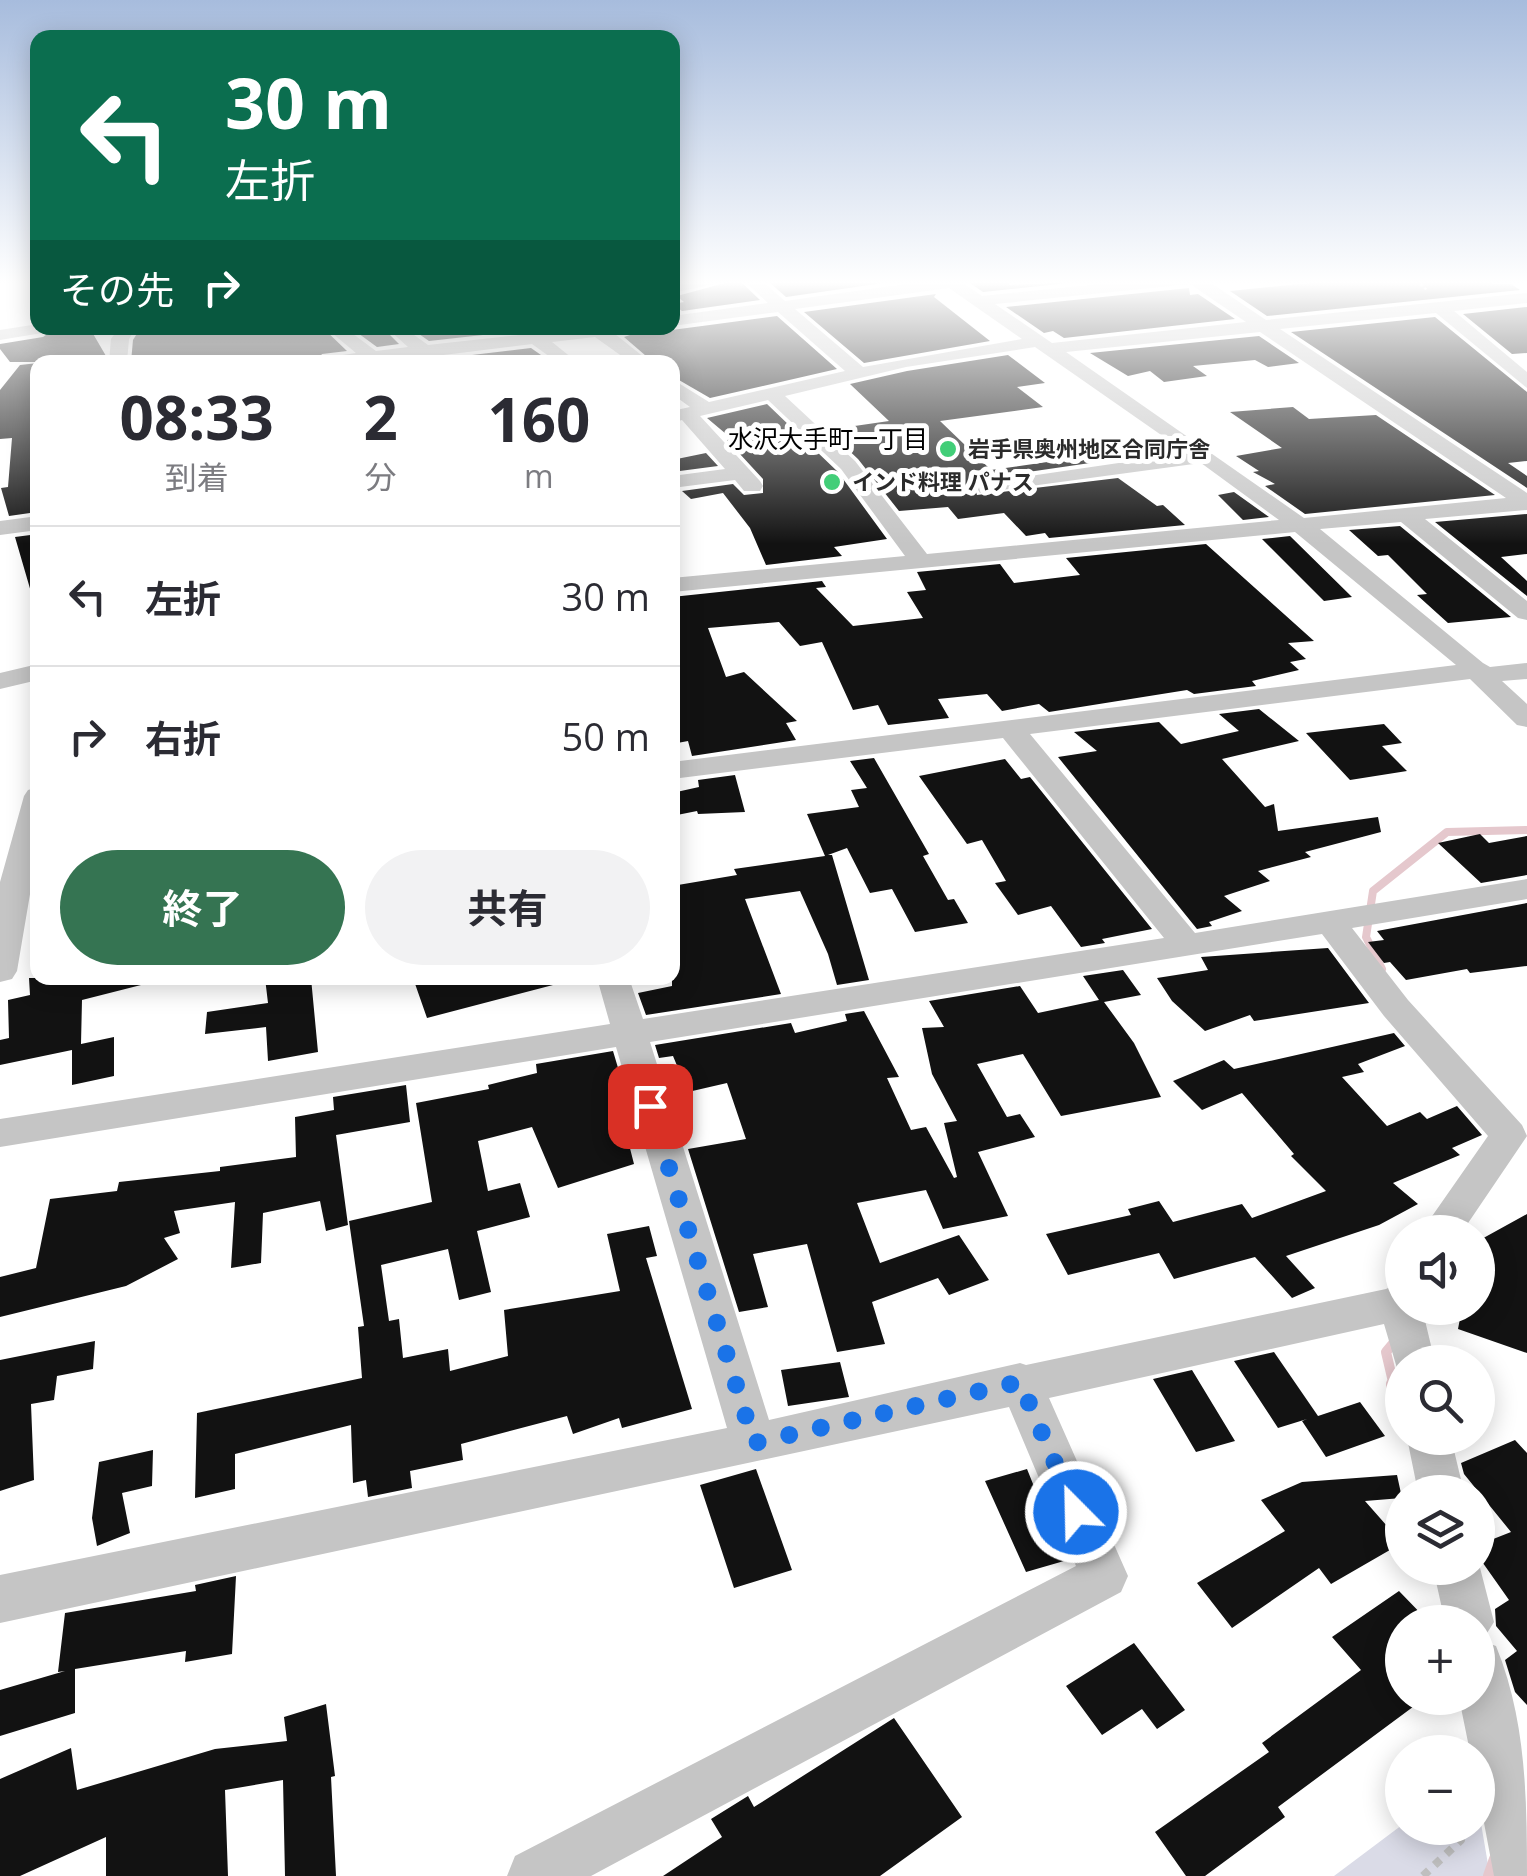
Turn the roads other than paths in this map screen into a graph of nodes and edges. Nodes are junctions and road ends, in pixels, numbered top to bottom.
1 (854, 369) edge
2 (881, 369) edge
3 (1075, 369) edge
4 (1329, 369) edge
5 (858, 372) junction
6 (772, 394) junction
7 (689, 414) edge
8 (1206, 456) junction
9 (680, 482) edge
10 (988, 488) dead end
11 (1527, 503) edge
12 (1406, 515) junction
13 (30, 524) edge
14 (1305, 526) junction
15 (0, 528) edge
16 (921, 561) junction
17 (680, 584) edge
18 (1527, 613) edge
19 (1527, 671) edge
20 (1481, 672) junction
21 (30, 674) edge
22 (0, 681) edge
23 (1527, 719) edge
24 (1010, 728) junction
25 (680, 769) edge
26 (30, 820) edge
27 (20, 851) edge
28 (1527, 889) edge
29 (1330, 922) junction
30 (1187, 944) junction
31 (0, 971) edge
32 (615, 985) edge
33 (627, 1032) junction
34 (0, 1133) edge
35 (1518, 1145) edge
36 (1456, 1215) edge
37 (1385, 1304) edge
38 (1020, 1382) junction
39 (754, 1443) junction
40 (0, 1598) edge
41 (1485, 1715) edge
42 (1499, 1811) edge
43 (535, 1876) edge
44 (1522, 1876) edge

1 - 5 street
2 - 5 street
3 - 8 street
4 - 11 street
5 - 6 street
6 - 7 street
6 - 16 street
7 - 9 street
8 - 10 street
8 - 14 street
11 - 12 street
12 - 14 street
12 - 18 street
13 - 15 street
14 - 16 street
14 - 20 street
16 - 17 street
19 - 20 street
20 - 23 street
20 - 24 street
21 - 22 street
24 - 25 street
24 - 30 street
26 - 27 street
27 - 31 street
28 - 29 street
29 - 30 street
29 - 35 street
30 - 33 street
32 - 33 street
33 - 34 street
33 - 39 street
35 - 36 street
37 - 38 street
38 - 39 street
38 - 43 street
39 - 40 street
41 - 42 street
42 - 44 street

